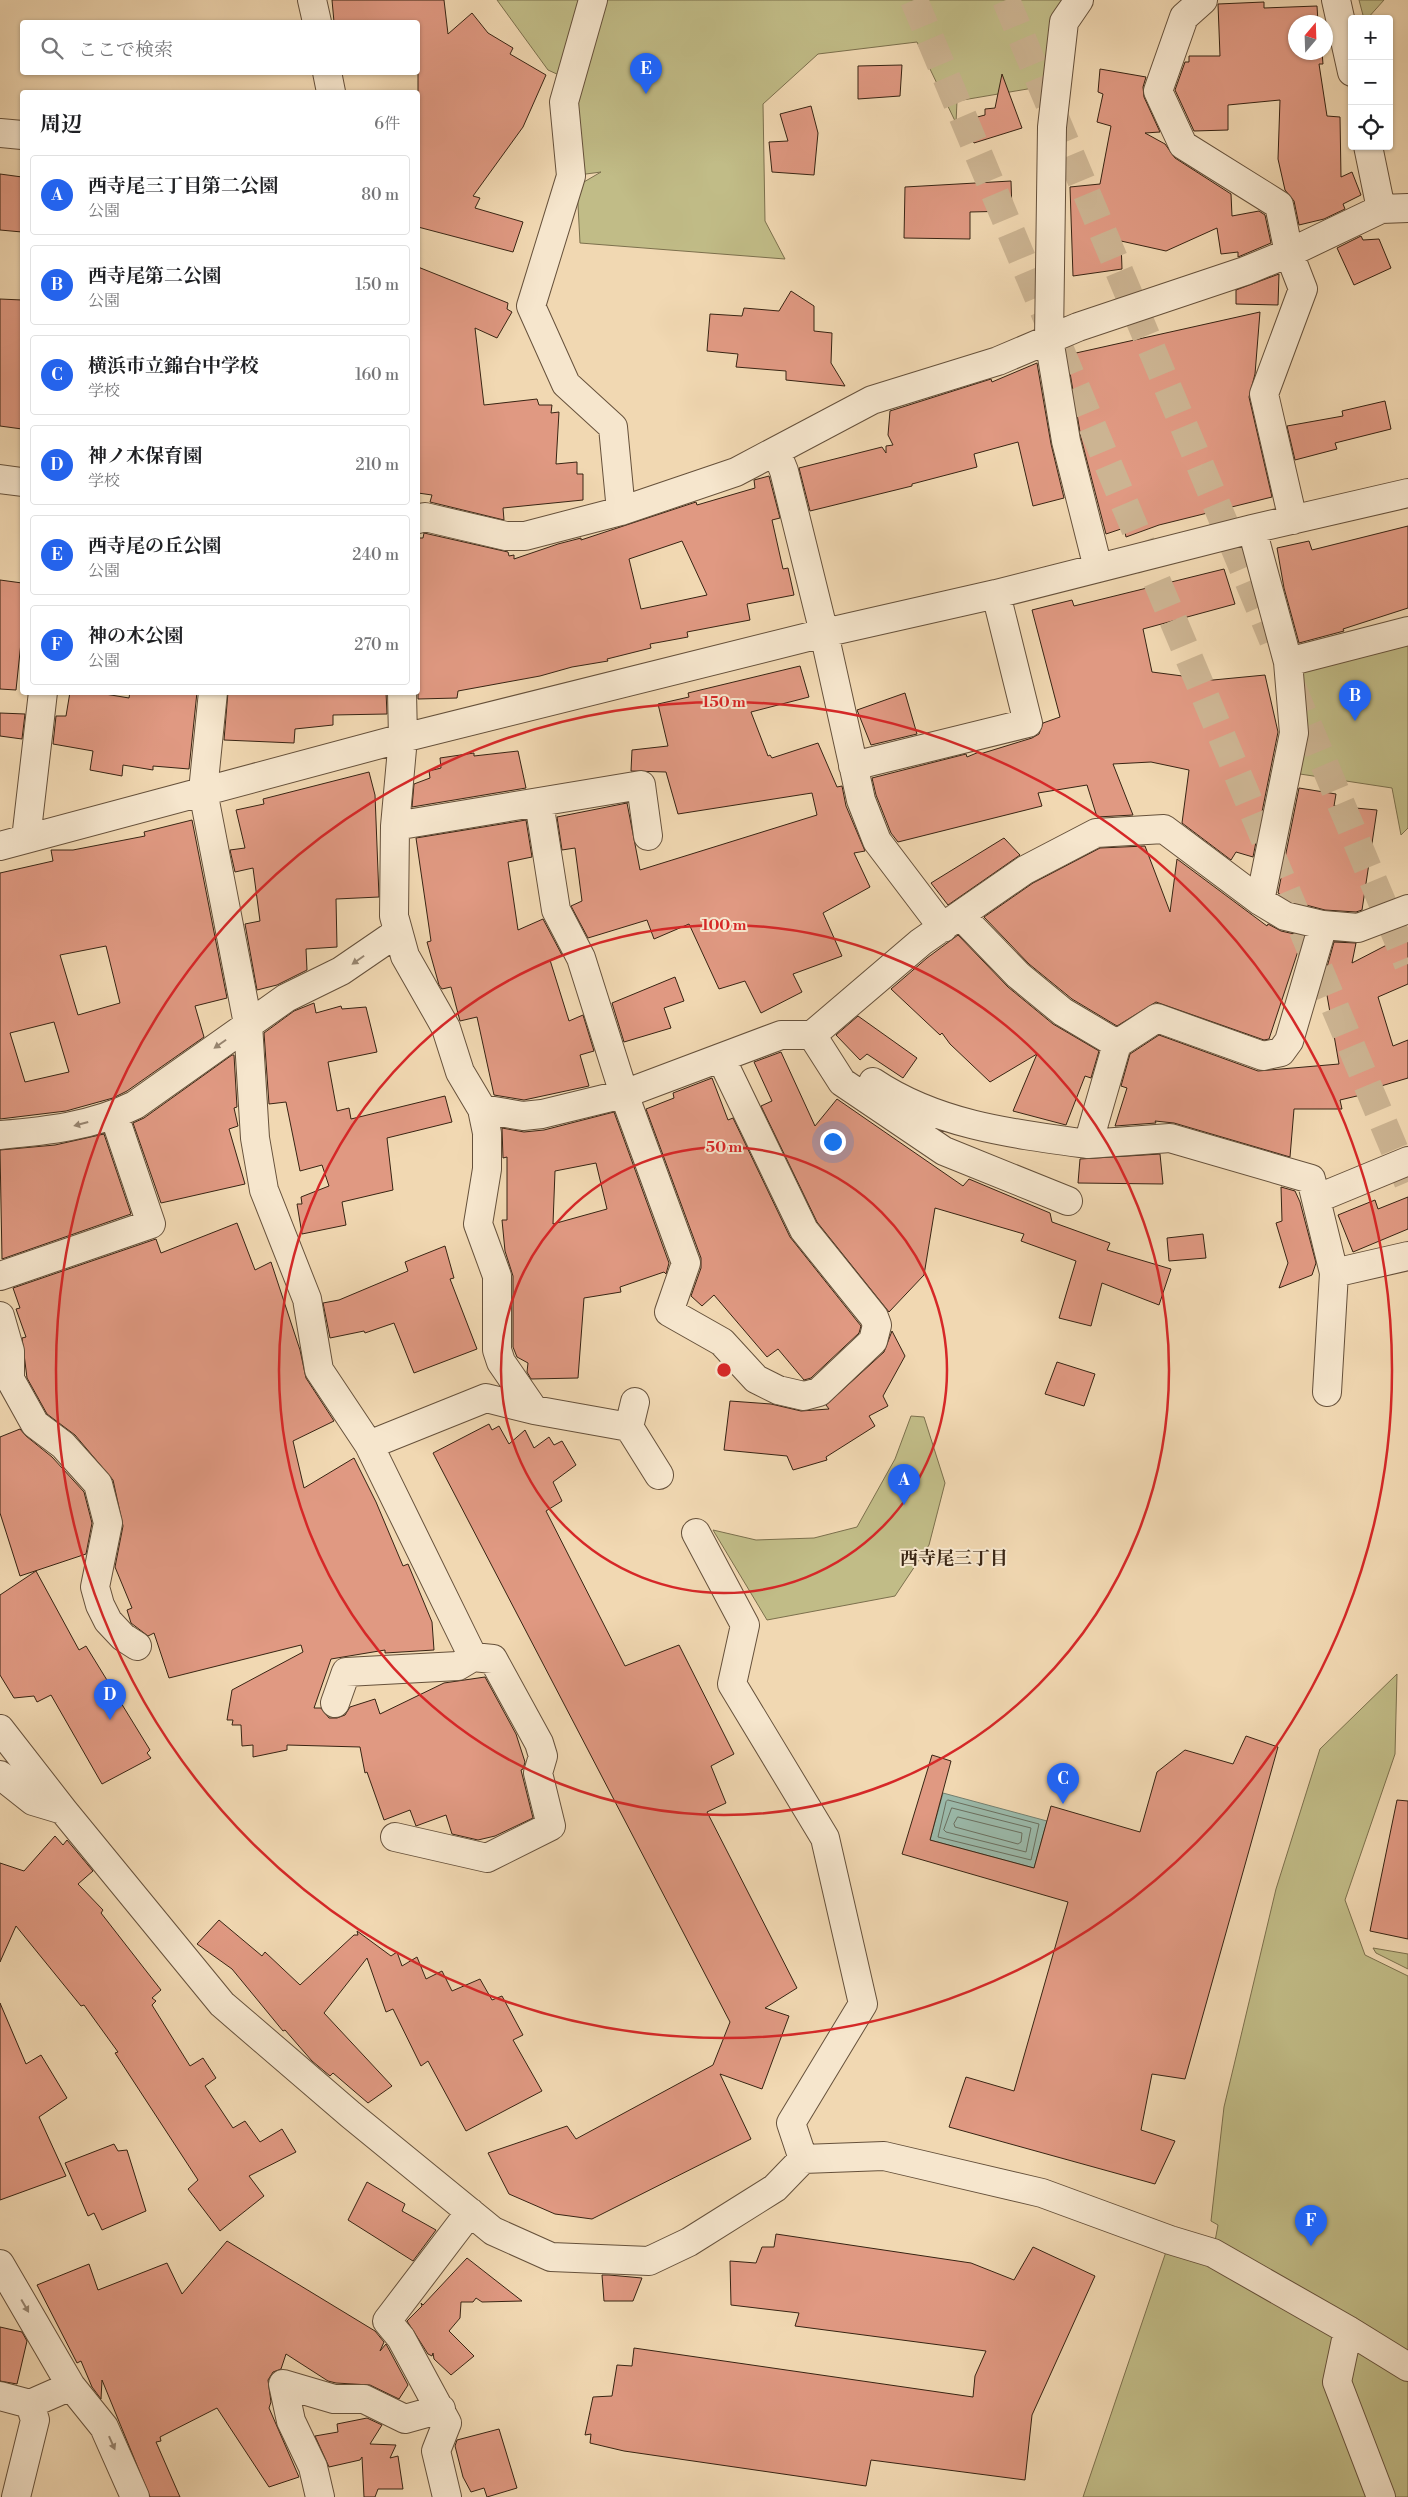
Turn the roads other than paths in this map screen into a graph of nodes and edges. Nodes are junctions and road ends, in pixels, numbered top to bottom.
1 (312, 0) edge
2 (593, 0) edge
3 (1079, 0) edge
4 (1203, 0) edge
5 (1336, 0) edge
6 (317, 20) edge
7 (1349, 60) edge
8 (328, 75) edge
9 (331, 90) edge
10 (0, 133) edge
11 (20, 136) edge
12 (1369, 150) edge
13 (1408, 208) edge
14 (1381, 209) junction
15 (1289, 253) junction
16 (1049, 339) junction
17 (776, 451) junction
18 (0, 479) edge
19 (20, 482) edge
20 (1408, 493) edge
21 (621, 511) junction
22 (420, 518) edge
23 (1293, 520) junction
24 (1252, 529) junction
25 (1098, 568) junction
26 (996, 594) junction
27 (1408, 631) edge
28 (824, 633) junction
29 (1288, 662) junction
30 (42, 695) edge
31 (213, 695) edge
32 (402, 695) edge
33 (403, 738) junction
34 (854, 766) junction
35 (203, 791) junction
36 (539, 802) junction
37 (394, 826) junction
38 (648, 836) dead end
39 (13, 842) edge
40 (1260, 901) junction
41 (1408, 909) edge
42 (951, 921) junction
43 (1323, 925) junction
44 (398, 932) junction
45 (248, 1024) junction
46 (816, 1032) junction
47 (1117, 1044) junction
48 (721, 1058) junction
49 (624, 1094) junction
50 (482, 1109) junction
51 (114, 1115) junction
52 (0, 1135) edge
53 (1088, 1144) junction
54 (1408, 1161) edge
55 (1316, 1199) junction
56 (1068, 1201) dead end
57 (1408, 1256) edge
58 (1334, 1273) junction
59 (0, 1276) edge
60 (0, 1316) edge
61 (1327, 1392) dead end
62 (534, 1410) junction
63 (368, 1445) junction
64 (659, 1475) dead end
65 (696, 1533) dead end
66 (137, 1646) dead end
67 (473, 1657) junction
68 (335, 1703) dead end
69 (0, 1729) edge
70 (0, 1775) edge
71 (63, 1810) junction
72 (395, 1836) dead end
73 (803, 2159) junction
74 (470, 2212) junction
75 (0, 2264) edge
76 (1348, 2330) junction
77 (1408, 2367) edge
78 (71, 2386) junction
79 (0, 2396) edge
80 (30, 2404) junction
81 (442, 2409) junction
82 (16, 2497) edge
83 (135, 2497) edge
84 (320, 2497) edge
85 (447, 2497) edge
86 (1381, 2497) edge

1 - 6 street
2 - 21 street
3 - 16 street
4 - 15 street
5 - 7 street
8 - 9 street
10 - 11 street
12 - 14 street
13 - 14 street
14 - 15 street
15 - 16 street
15 - 23 street
16 - 17 street
16 - 25 street
17 - 21 street
17 - 28 street
18 - 19 street
20 - 23 street
21 - 22 street
23 - 24 street
24 - 25 street
24 - 29 street
25 - 26 street
26 - 28 street
26 - 34 street
27 - 29 street
28 - 33 street
28 - 34 street
29 - 40 street
30 - 39 street
31 - 35 street
32 - 33 street
33 - 35 street
33 - 37 street
34 - 42 street
35 - 39 street
35 - 45 street
36 - 37 street
36 - 38 street
36 - 49 street
37 - 44 street
40 - 42 street
40 - 43 street
41 - 43 street
42 - 46 street
42 - 47 street
43 - 47 street
44 -> 45 street
44 - 50 street
45 -> 51 street
45 - 63 street
46 - 48 street
46 - 53 street
46 - 56 street
47 - 53 street
48 - 49 street
48 - 49 street
49 - 50 street
50 - 62 street
51 -> 52 street
51 - 59 street
53 - 55 street
54 - 55 street
55 - 58 street
57 - 58 street
58 - 61 street
60 - 66 street
62 - 63 street
62 - 64 street
63 - 67 street
65 - 73 street
67 - 68 street
67 - 72 street
69 - 71 street
70 - 71 street
71 - 74 street
73 - 74 street
73 - 76 street
74 - 81 street
75 -> 78 street
76 - 77 street
76 - 86 street
78 - 80 street
78 -> 83 street
79 - 80 street
80 - 82 street
81 - 84 street
81 - 85 street

